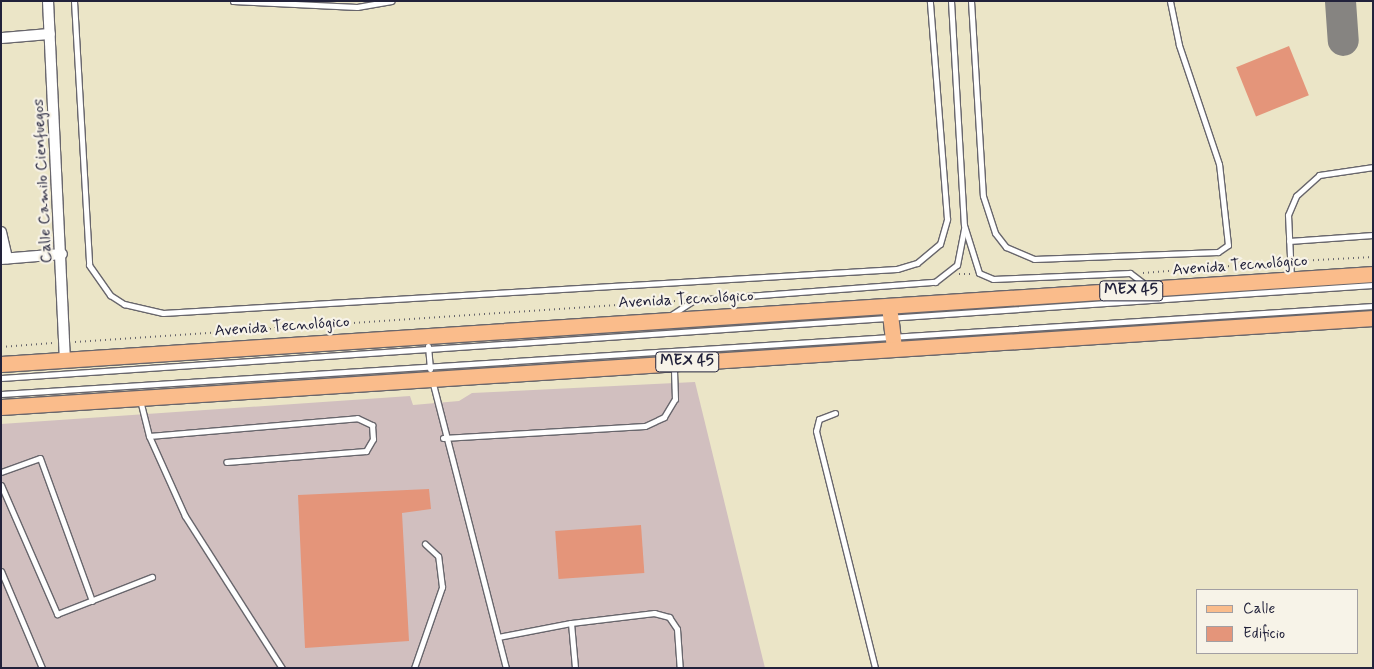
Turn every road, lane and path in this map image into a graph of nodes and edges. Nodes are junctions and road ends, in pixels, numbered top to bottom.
1 (48, 1) edge
2 (74, 1) edge
3 (233, 1) edge
4 (391, 1) edge
5 (930, 1) edge
6 (951, 1) edge
7 (971, 1) edge
8 (1170, 1) edge
9 (50, 34) junction
10 (1, 38) edge
11 (1373, 167) edge
12 (964, 225) junction
13 (1, 232) edge
14 (1373, 235) edge
15 (1289, 241) junction
16 (62, 254) junction
17 (1373, 257) edge
18 (4, 259) edge
19 (1290, 262) junction
20 (950, 273) junction
21 (980, 273) junction
22 (1373, 274) edge
23 (1136, 275) junction
24 (1291, 280) junction
25 (1373, 285) edge
26 (1151, 290) junction
27 (686, 301) junction
28 (1373, 306) edge
29 (890, 311) junction
30 (666, 318) junction
31 (1373, 318) edge
32 (893, 341) junction
33 (428, 342) junction
34 (64, 343) junction
35 (1, 347) edge
36 (65, 359) junction
37 (674, 363) junction
38 (1, 364) edge
39 (431, 373) junction
40 (1, 378) edge
41 (1, 394) edge
42 (140, 399) junction
43 (1, 407) edge
44 (835, 413) dead end
45 (149, 436) junction
46 (444, 438) junction
47 (226, 462) dead end
48 (1, 472) edge
49 (1, 485) edge
50 (424, 544) dead end
51 (1, 571) edge
52 (152, 577) dead end
53 (92, 601) junction
54 (571, 623) junction
55 (498, 637) junction
56 (42, 668) edge
57 (282, 668) edge
58 (414, 668) edge
59 (506, 668) edge
60 (575, 668) edge
61 (680, 668) edge
62 (875, 668) edge

1 - 9 street, Calle Camilo Cienfuegos
2 - 5 lane
3 - 4 lane
6 - 12 lane
7 - 8 lane
9 - 10 street
9 - 16 street, Calle Camilo Cienfuegos
11 - 15 lane
12 - 20 lane
12 - 21 lane
13 - 18 street
14 - 15 lane
15 - 19 lane
16 - 18 street
16 - 34 street, Calle Camilo Cienfuegos
17 - 19 path
19 - 23 path
19 - 24 lane
20 - 21 path
20 - 27 lane
21 - 23 lane
22 - 24 main road, Avenida Tecnológico / MEX 45
23 - 26 lane
24 - 26 main road, Avenida Tecnológico / MEX 45
25 - 29 lane
26 - 29 main road, Avenida Tecnológico / MEX 45
27 - 30 lane
27 - 34 path
28 - 32 lane
29 - 30 main road, Avenida Tecnológico / MEX 45
29 - 32 main road
29 - 33 lane
30 - 33 main road, Avenida Tecnológico / MEX 45
31 - 32 main road, MEX 45
32 - 37 main road, MEX 45
32 - 39 lane
33 - 36 main road, Avenida Tecnológico / MEX 45
33 - 39 lane
33 - 40 lane
34 - 35 path
34 - 36 street, Calle Camilo Cienfuegos
36 - 38 main road, Avenida Tecnológico / MEX 45
37 - 39 main road, MEX 45
37 - 46 lane
39 - 41 lane
39 - 42 main road, MEX 45
39 - 46 lane
42 - 43 main road, MEX 45
42 - 45 lane
44 - 62 lane
45 - 47 lane
45 - 57 lane
46 - 55 lane
48 - 53 lane
49 - 53 lane
50 - 58 lane
51 - 56 lane
52 - 53 lane
54 - 55 lane
54 - 60 lane
54 - 61 lane
55 - 59 lane

